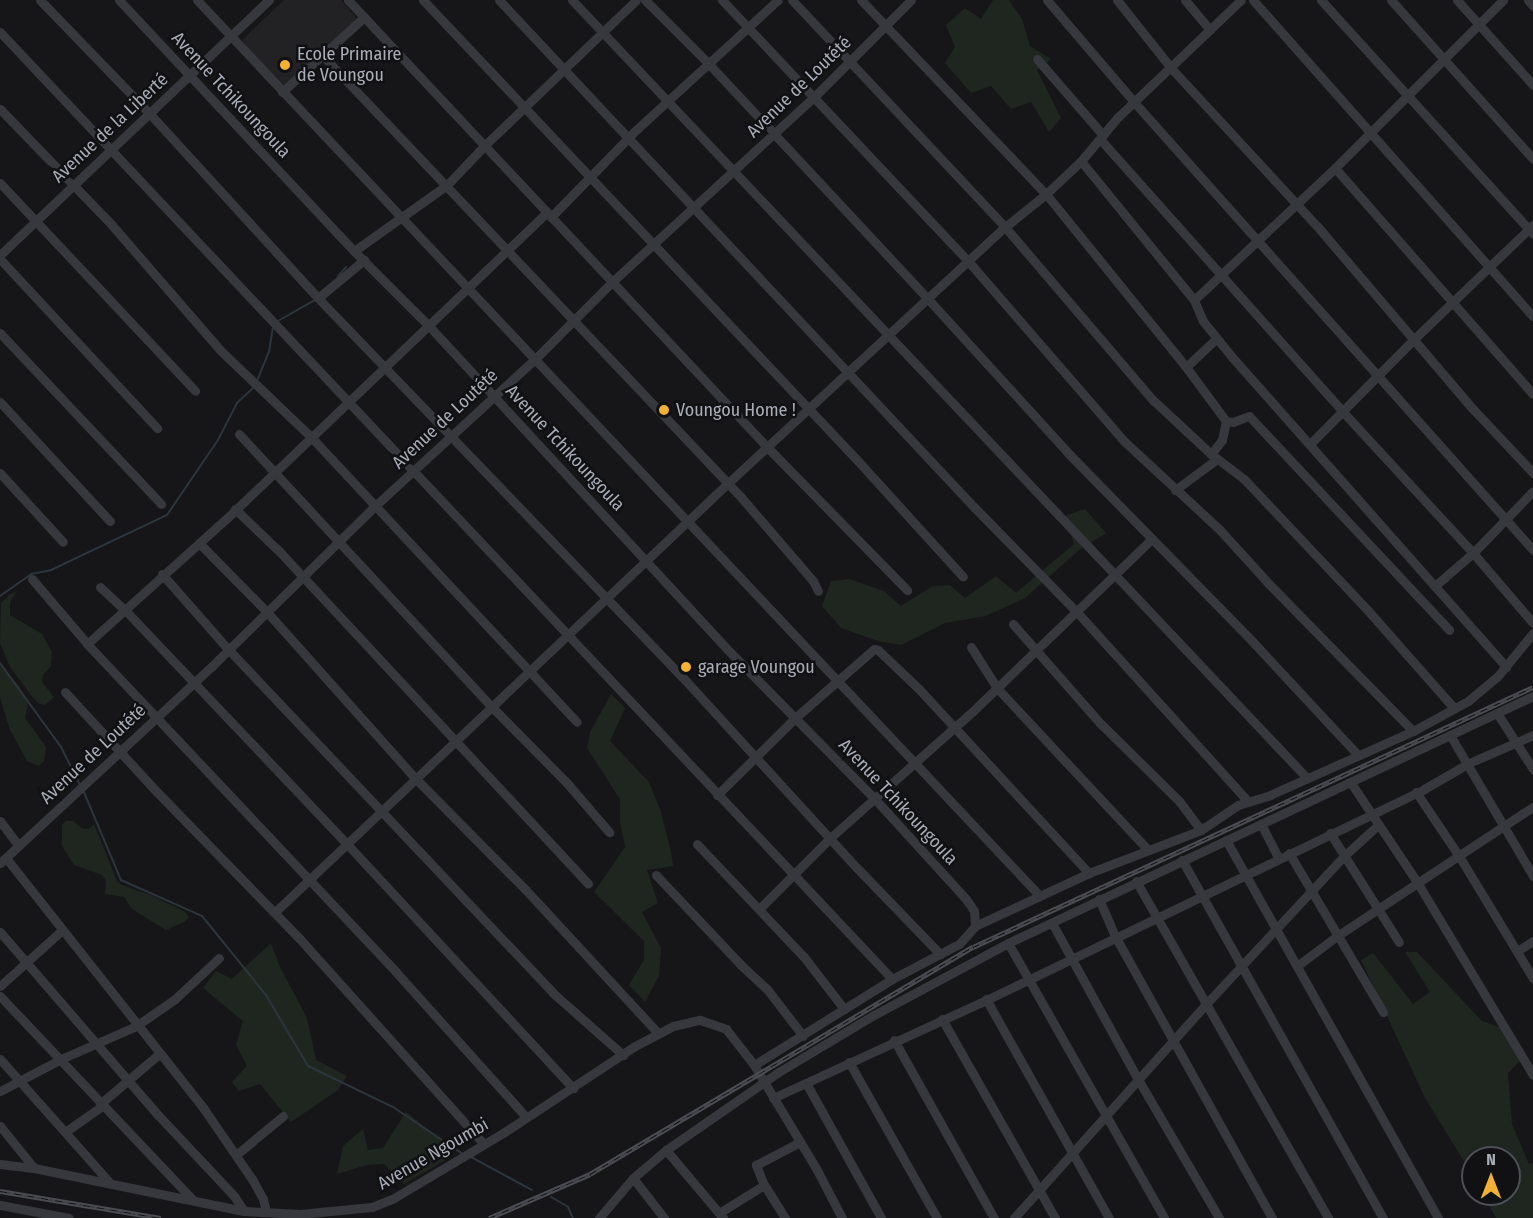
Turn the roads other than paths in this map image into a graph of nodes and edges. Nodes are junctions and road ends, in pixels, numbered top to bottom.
1 (40, 0) edge
2 (119, 0) edge
3 (197, 0) edge
4 (269, 0) edge
5 (348, 0) edge
6 (423, 0) edge
7 (499, 0) edge
8 (572, 0) edge
9 (636, 0) edge
10 (645, 0) edge
11 (722, 0) edge
12 (778, 0) edge
13 (792, 0) edge
14 (861, 0) edge
15 (911, 0) edge
16 (1047, 0) edge
17 (1117, 0) edge
18 (1185, 0) edge
19 (1241, 0) edge
20 (1253, 0) edge
21 (1321, 0) edge
22 (1391, 0) edge
23 (1457, 0) edge
24 (1503, 0) edge
25 (1528, 0) edge
26 (1533, 6) edge
27 (364, 17) junction
28 (1479, 24) junction
29 (885, 25) junction
30 (749, 27) junction
31 (1210, 30) junction
32 (0, 32) edge
33 (602, 32) junction
34 (231, 36) junction
35 (323, 56) junction
36 (1443, 58) junction
37 (1037, 59) dead end
38 (850, 61) junction
39 (708, 63) junction
40 (1171, 68) junction
41 (564, 69) junction
42 (190, 75) junction
43 (1533, 85) edge
44 (282, 92) junction
45 (1406, 95) junction
46 (814, 96) junction
47 (668, 100) junction
48 (1134, 102) junction
49 (0, 108) edge
50 (525, 108) junction
51 (150, 114) junction
52 (1370, 131) junction
53 (774, 135) junction
54 (1102, 137) junction
55 (628, 138) junction
56 (485, 145) junction
57 (111, 150) junction
58 (1533, 159) edge
59 (1080, 161) junction
60 (1335, 168) junction
61 (735, 172) junction
62 (591, 176) junction
63 (0, 183) edge
64 (447, 185) junction
65 (74, 186) junction
66 (1046, 194) junction
67 (1294, 204) junction
68 (695, 209) junction
69 (549, 214) junction
70 (400, 218) junction
71 (36, 220) junction
72 (1005, 227) junction
73 (1532, 229) edge
74 (1258, 240) junction
75 (653, 247) junction
76 (354, 251) junction
77 (508, 251) junction
78 (0, 257) edge
79 (363, 260) junction
80 (968, 261) junction
81 (1490, 267) junction
82 (1221, 275) junction
83 (612, 282) junction
84 (469, 288) junction
85 (318, 298) junction
86 (928, 299) junction
87 (1194, 300) junction
88 (1453, 304) junction
89 (1533, 316) edge
90 (572, 321) junction
91 (429, 326) junction
92 (0, 333) edge
93 (890, 335) junction
94 (1217, 338) junction
95 (1413, 340) junction
96 (535, 359) junction
97 (1186, 367) junction
98 (385, 368) junction
99 (850, 372) junction
100 (1377, 376) junction
101 (195, 391) dead end
102 (1533, 394) edge
103 (494, 396) junction
104 (0, 402) edge
105 (349, 403) junction
106 (810, 410) junction
107 (1343, 411) junction
108 (1226, 421) junction
109 (157, 428) dead end
110 (239, 434) dead end
111 (452, 437) junction
112 (312, 438) junction
113 (1311, 444) junction
114 (768, 448) junction
115 (1214, 457) junction
116 (414, 470) junction
117 (0, 473) edge
118 (1533, 473) edge
119 (273, 474) junction
120 (727, 484) junction
121 (1175, 490) junction
122 (1533, 491) edge
123 (161, 504) dead end
124 (375, 506) junction
125 (236, 509) junction
126 (1505, 519) junction
127 (110, 521) dead end
128 (689, 521) junction
129 (1152, 538) junction
130 (63, 542) dead end
131 (340, 542) junction
132 (199, 543) junction
133 (1533, 550) edge
134 (1473, 553) junction
135 (647, 560) junction
136 (162, 574) junction
137 (1113, 576) junction
138 (963, 577) dead end
139 (303, 578) junction
140 (32, 579) dead end
141 (1436, 585) junction
142 (100, 587) dead end
143 (907, 590) dead end
144 (818, 591) dead end
145 (606, 599) junction
146 (125, 610) junction
147 (1076, 611) junction
148 (267, 612) junction
149 (1533, 623) edge
150 (1013, 624) dead end
151 (1449, 630) dead end
152 (1533, 633) edge
153 (569, 634) junction
154 (87, 644) junction
155 (971, 647) dead end
156 (228, 649) junction
157 (1036, 649) junction
158 (1506, 667) junction
159 (531, 670) junction
160 (838, 680) junction
161 (193, 683) junction
162 (997, 688) junction
163 (65, 692) dead end
164 (1533, 696) edge
165 (492, 707) junction
166 (1454, 708) junction
167 (1497, 713) junction
168 (157, 717) junction
169 (795, 718) junction
170 (577, 722) dead end
171 (955, 728) junction
172 (1413, 731) junction
173 (1450, 735) junction
174 (1533, 735) edge
175 (455, 742) junction
176 (1517, 743) junction
177 (120, 752) junction
178 (1358, 755) junction
179 (755, 758) junction
180 (913, 763) junction
181 (1469, 763) junction
182 (1533, 769) edge
183 (1307, 778) junction
184 (416, 779) junction
185 (1351, 783) junction
186 (1416, 792) junction
187 (717, 795) junction
188 (874, 798) junction
189 (1247, 800) junction
190 (1533, 807) edge
191 (382, 811) junction
192 (1370, 813) junction
193 (0, 821) edge
194 (1261, 824) junction
195 (1378, 825) junction
196 (1503, 827) junction
197 (1201, 830) junction
198 (609, 832) dead end
199 (1330, 833) junction
200 (830, 838) junction
201 (1226, 840) junction
202 (347, 844) junction
203 (698, 844) dead end
204 (19, 846) junction
205 (1148, 849) junction
206 (1289, 853) junction
207 (1344, 856) junction
208 (1459, 856) junction
209 (1278, 858) junction
210 (3, 860) edge
211 (1182, 860) junction
212 (1089, 873) junction
213 (795, 874) junction
214 (1245, 874) junction
215 (656, 875) dead end
216 (1533, 876) edge
217 (310, 879) junction
218 (1136, 881) junction
219 (1417, 882) junction
220 (588, 883) dead end
221 (1311, 893) junction
222 (1201, 895) junction
223 (1040, 896) junction
224 (1099, 899) junction
225 (760, 908) junction
226 (1377, 909) junction
227 (275, 912) junction
228 (1157, 917) junction
229 (1052, 922) junction
230 (975, 926) junction
231 (1276, 930) junction
232 (61, 931) junction
233 (0, 932) edge
234 (1115, 936) junction
235 (1337, 936) junction
236 (1533, 941) edge
237 (1399, 942) dead end
238 (1008, 943) junction
239 (1516, 951) junction
240 (940, 954) junction
241 (219, 958) dead end
242 (1071, 959) junction
243 (26, 962) junction
244 (1297, 966) junction
245 (1241, 967) junction
246 (1533, 978) edge
247 (892, 979) junction
248 (1028, 979) junction
249 (0, 986) edge
250 (0, 996) edge
251 (986, 999) junction
252 (1206, 1004) junction
253 (844, 1009) junction
254 (1383, 1012) dead end
255 (942, 1019) junction
256 (136, 1026) junction
257 (658, 1033) junction
258 (803, 1036) junction
259 (894, 1040) junction
260 (99, 1044) junction
261 (1174, 1044) junction
262 (159, 1054) junction
263 (623, 1054) junction
264 (0, 1059) edge
265 (61, 1059) junction
266 (849, 1062) junction
267 (758, 1074) junction
268 (1533, 1075) edge
269 (20, 1081) junction
270 (131, 1081) junction
271 (1139, 1081) junction
272 (806, 1083) junction
273 (573, 1088) junction
274 (0, 1091) edge
275 (773, 1098) junction
276 (101, 1105) junction
277 (1107, 1114) junction
278 (282, 1116) dead end
279 (526, 1118) junction
280 (0, 1126) edge
281 (65, 1131) junction
282 (800, 1142) junction
283 (484, 1144) junction
284 (666, 1150) junction
285 (1072, 1154) junction
286 (236, 1155) junction
287 (0, 1164) edge
288 (34, 1168) junction
289 (633, 1178) junction
290 (111, 1184) junction
291 (764, 1185) junction
292 (1040, 1191) junction
293 (193, 1200) junction
294 (0, 1205) edge
295 (244, 1211) junction
296 (266, 1212) junction
297 (721, 1215) edge
298 (601, 1217) edge
299 (69, 1218) edge
300 (664, 1218) edge
301 (785, 1218) edge
302 (842, 1218) edge
303 (881, 1218) edge
304 (937, 1218) edge
305 (994, 1218) edge
306 (1014, 1218) edge
307 (1055, 1218) edge
308 (1109, 1218) edge
309 (1164, 1218) edge
310 (1220, 1218) edge
311 (1272, 1218) edge
312 (1328, 1218) edge
313 (1383, 1218) edge
314 (1438, 1218) edge

1 - 51 street
2 - 42 street, Avenue Tchikoungoula
3 - 34 street
4 - 34 street, Avenue de la Liberté
5 - 27 street
6 - 50 street
7 - 41 street
8 - 33 street
9 - 33 street
10 - 39 street
11 - 30 street
12 - 30 street
13 - 38 street
14 - 29 street
15 - 29 street, Avenue de Loutété
16 - 48 street
17 - 40 street
18 - 31 street
19 - 31 street
20 - 52 street
21 - 45 street
22 - 36 street
23 - 28 street
24 - 28 street
25 - 26 street
27 - 35 street
27 - 56 street
28 - 36 street
28 - 43 street
29 - 38 street, Avenue de Loutété
29 - 66 street
30 - 39 street
30 - 46 street
31 - 40 street
32 - 57 street
33 - 41 street
33 - 47 street
34 - 42 street, Avenue de la Liberté
34 - 44 street
35 - 44 street
35 - 64 street
36 - 45 street
36 - 58 street
37 - 54 street
38 - 46 street, Avenue de Loutété
38 - 72 street
39 - 47 street
39 - 53 street
40 - 48 street
40 - 67 street
41 - 50 street
41 - 55 street
42 - 51 street, Avenue de la Liberté
42 - 76 street, Avenue Tchikoungoula
44 - 70 street
45 - 52 street
45 - 73 street
46 - 53 street, Avenue de Loutété
46 - 80 street
47 - 55 street
47 - 61 street
48 - 54 street
48 - 74 street
49 - 65 street
50 - 56 street
50 - 62 street
51 - 57 street, Avenue de la Liberté
51 - 85 street
52 - 60 street
52 - 81 street
53 - 61 street, Avenue de Loutété
53 - 86 street
54 - 59 street
54 - 82 street
55 - 62 street
55 - 68 street
56 - 64 street
56 - 69 street
57 - 65 street, Avenue de la Liberté
57 - 105 street
59 - 66 street
59 - 87 street
60 - 67 street
60 - 88 street
61 - 68 street, Avenue de Loutété
61 - 93 street
62 - 69 street
62 - 75 street
63 - 71 street
64 - 70 street
64 - 77 street
65 - 71 street, Avenue de la Liberté
65 - 112 street
66 - 72 street
66 - 97 street
67 - 74 street
67 - 95 street
68 - 75 street, Avenue de Loutété
68 - 99 street
69 - 77 street
69 - 83 street
70 - 76 street
70 - 84 street
71 - 78 street, Avenue de la Liberté
71 - 101 street
72 - 80 street
72 - 115 street
73 - 81 street
74 - 82 street
74 - 100 street
75 - 83 street, Avenue de Loutété
75 - 106 street
76 - 79 street, Avenue Tchikoungoula
77 - 84 street
77 - 90 street
78 - 109 street
79 - 85 street
79 - 91 street, Avenue Tchikoungoula
80 - 86 street
80 - 121 street
81 - 88 street
81 - 89 street
82 - 87 street
82 - 107 street
83 - 90 street, Avenue de Loutété
83 - 114 street
84 - 91 street
84 - 96 street
85 - 98 street
86 - 93 street
86 - 129 street
87 - 94 street
88 - 95 street
88 - 102 street
90 - 96 street, Avenue de Loutété
90 - 120 street
91 - 98 street
91 - 103 street, Avenue Tchikoungoula
92 - 123 street
93 - 99 street
93 - 137 street
94 - 97 street
94 - 113 street
95 - 100 street
95 - 118 street
96 - 103 street, Avenue de Loutété
96 - 128 street
97 - 108 street
98 - 105 street
98 - 111 street
99 - 106 street
99 - 147 street
100 - 107 street
100 - 126 street
103 - 111 street, Avenue de Loutété
103 - 135 street, Avenue Tchikoungoula
104 - 127 street
105 - 112 street
105 - 116 street
106 - 114 street
106 - 138 street
107 - 113 street
107 - 134 street
108 - 115 street
108 - 151 street
110 - 119 street
111 - 116 street, Avenue de Loutété
111 - 145 street
112 - 119 street
112 - 124 street
113 - 141 street
114 - 120 street
114 - 143 street
115 - 121 street
115 - 166 street
116 - 124 street, Avenue de Loutété
116 - 153 street
117 - 130 street
119 - 125 street
119 - 131 street
120 - 128 street
120 - 144 street
121 - 172 street
122 - 126 street
124 - 131 street, Avenue de Loutété
124 - 159 street
125 - 132 street
125 - 139 street
126 - 133 street
126 - 134 street
128 - 135 street
128 - 160 street
129 - 137 street
129 - 178 street
131 - 139 street, Avenue de Loutété
131 - 165 street
132 - 136 street
132 - 148 street
134 - 141 street
134 - 149 street
135 - 145 street
135 - 169 street, Avenue Tchikoungoula
136 - 146 street
136 - 156 street
137 - 147 street
137 - 183 street
139 - 148 street, Avenue de Loutété
139 - 175 street
140 - 154 street
141 - 158 street
142 - 146 street
145 - 153 street
145 - 179 street
146 - 154 street
146 - 161 street
147 - 157 street
147 - 189 street
148 - 156 street, Avenue de Loutété
148 - 184 street
150 - 157 street
152 - 158 street
153 - 159 street
153 - 187 street
154 - 168 street
155 - 162 street
156 - 161 street, Avenue de Loutété
156 - 191 street
157 - 162 street
157 - 197 street
158 - 166 street
159 - 165 street
159 - 170 street
160 - 169 street
160 - 171 street
160 - 180 street
161 - 168 street, Avenue de Loutété
161 - 202 street
162 - 171 street
162 - 205 street
163 - 177 street
164 - 167 street
165 - 175 street
165 - 198 street
166 - 172 street
167 - 173 street
167 - 176 street
168 - 177 street, Avenue de Loutété
168 - 217 street
169 - 179 street
169 - 188 street, Avenue Tchikoungoula
171 - 180 street
171 - 212 street
172 - 178 street
173 - 181 street
173 - 185 street
174 - 176 street
175 - 184 street
175 - 220 street
176 - 181 street
176 - 182 street
177 - 204 street, Avenue de Loutété
177 - 227 street
178 - 183 street
179 - 187 street
179 - 200 street
180 - 188 street
180 - 223 street
181 - 186 street
181 - 196 street
183 - 189 street
184 - 191 street
184 - 257 street
185 - 192 street
185 - 194 street
186 - 192 street
186 - 208 street
187 - 213 street
188 - 200 street
188 - 230 street, Avenue Tchikoungoula
189 - 197 street
190 - 196 street
191 - 202 street
191 - 263 street
192 - 195 street
192 - 199 street
193 - 204 street
194 - 201 street
194 - 209 street
195 - 207 street
195 - 219 street
196 - 208 street
196 - 216 street
197 - 205 street
199 - 206 street
199 - 207 street
200 - 213 street
200 - 240 street
201 - 211 street
201 - 214 street
202 - 217 street
202 - 273 street
203 - 225 street
204 - 210 street, Avenue de Loutété
205 - 212 street
206 - 209 street
206 - 221 street
207 - 221 street
207 - 226 street
208 - 219 street
208 - 239 street
209 - 214 street
210 - 232 street
211 - 218 street
211 - 222 street
212 - 223 street
213 - 225 street
213 - 247 street
214 - 222 street
214 - 231 street
215 - 258 street
217 - 227 street
217 - 279 street
218 - 224 street
218 - 228 street
219 - 226 street
219 - 268 street
221 - 231 street
221 - 235 street
222 - 228 street
222 - 245 street
223 - 230 street
224 - 229 street
224 - 234 street
225 - 253 street
226 - 235 street
226 - 237 street
227 - 283 street
228 - 234 street
228 - 252 street
229 - 238 street
229 - 242 street
230 - 240 street
231 - 244 street
231 - 245 street
232 - 243 street
232 - 256 street
233 - 243 street
234 - 242 street
234 - 261 street
235 - 244 street
235 - 254 street
236 - 239 street
238 - 248 street
238 - 267 street
239 - 246 street
240 - 247 street
241 - 256 street
242 - 248 street
242 - 271 street
243 - 249 street
243 - 260 street
244 - 314 street
245 - 252 street
245 - 313 street
247 - 253 street
248 - 251 street
248 - 277 street
250 - 265 street
251 - 255 street
251 - 285 street
252 - 261 street
252 - 312 street
253 - 258 street
255 - 259 street
255 - 292 street
256 - 260 street
256 - 262 street
257 - 263 street, Avenue Ngoumbi
257 - 267 street, Avenue Ngoumbi
258 - 267 street
259 - 266 street
259 - 305 street
260 - 265 street
260 - 270 street
261 - 271 street
261 - 311 street
262 - 270 street
262 - 286 street
263 - 273 street, Avenue Ngoumbi
264 - 269 street
265 - 269 street
265 - 276 street
266 - 272 street
266 - 304 street
267 - 275 street, Avenue Ngoumbi
267 - 284 street
269 - 274 street
269 - 281 street
270 - 276 street
270 - 295 street
271 - 277 street
271 - 310 street
272 - 275 street
272 - 303 street
273 - 279 street, Avenue Ngoumbi
275 - 282 street, Avenue Ngoumbi
276 - 281 street
276 - 293 street
277 - 285 street
277 - 309 street
278 - 286 street
279 - 283 street, Avenue Ngoumbi
280 - 288 street
281 - 290 street
282 - 291 street
282 - 302 street, Avenue Ngoumbi
283 - 296 street, Avenue Ngoumbi
284 - 289 street
284 - 297 street
285 - 292 street
285 - 308 street
286 - 296 street
287 - 288 street, Avenue Ngoumbi
288 - 290 street, Avenue Ngoumbi
289 - 298 street
289 - 300 street
290 - 293 street, Avenue Ngoumbi
291 - 297 street
291 - 301 street
292 - 306 street
292 - 307 street
293 - 295 street, Avenue Ngoumbi
294 - 299 street
295 - 296 street, Avenue Ngoumbi

